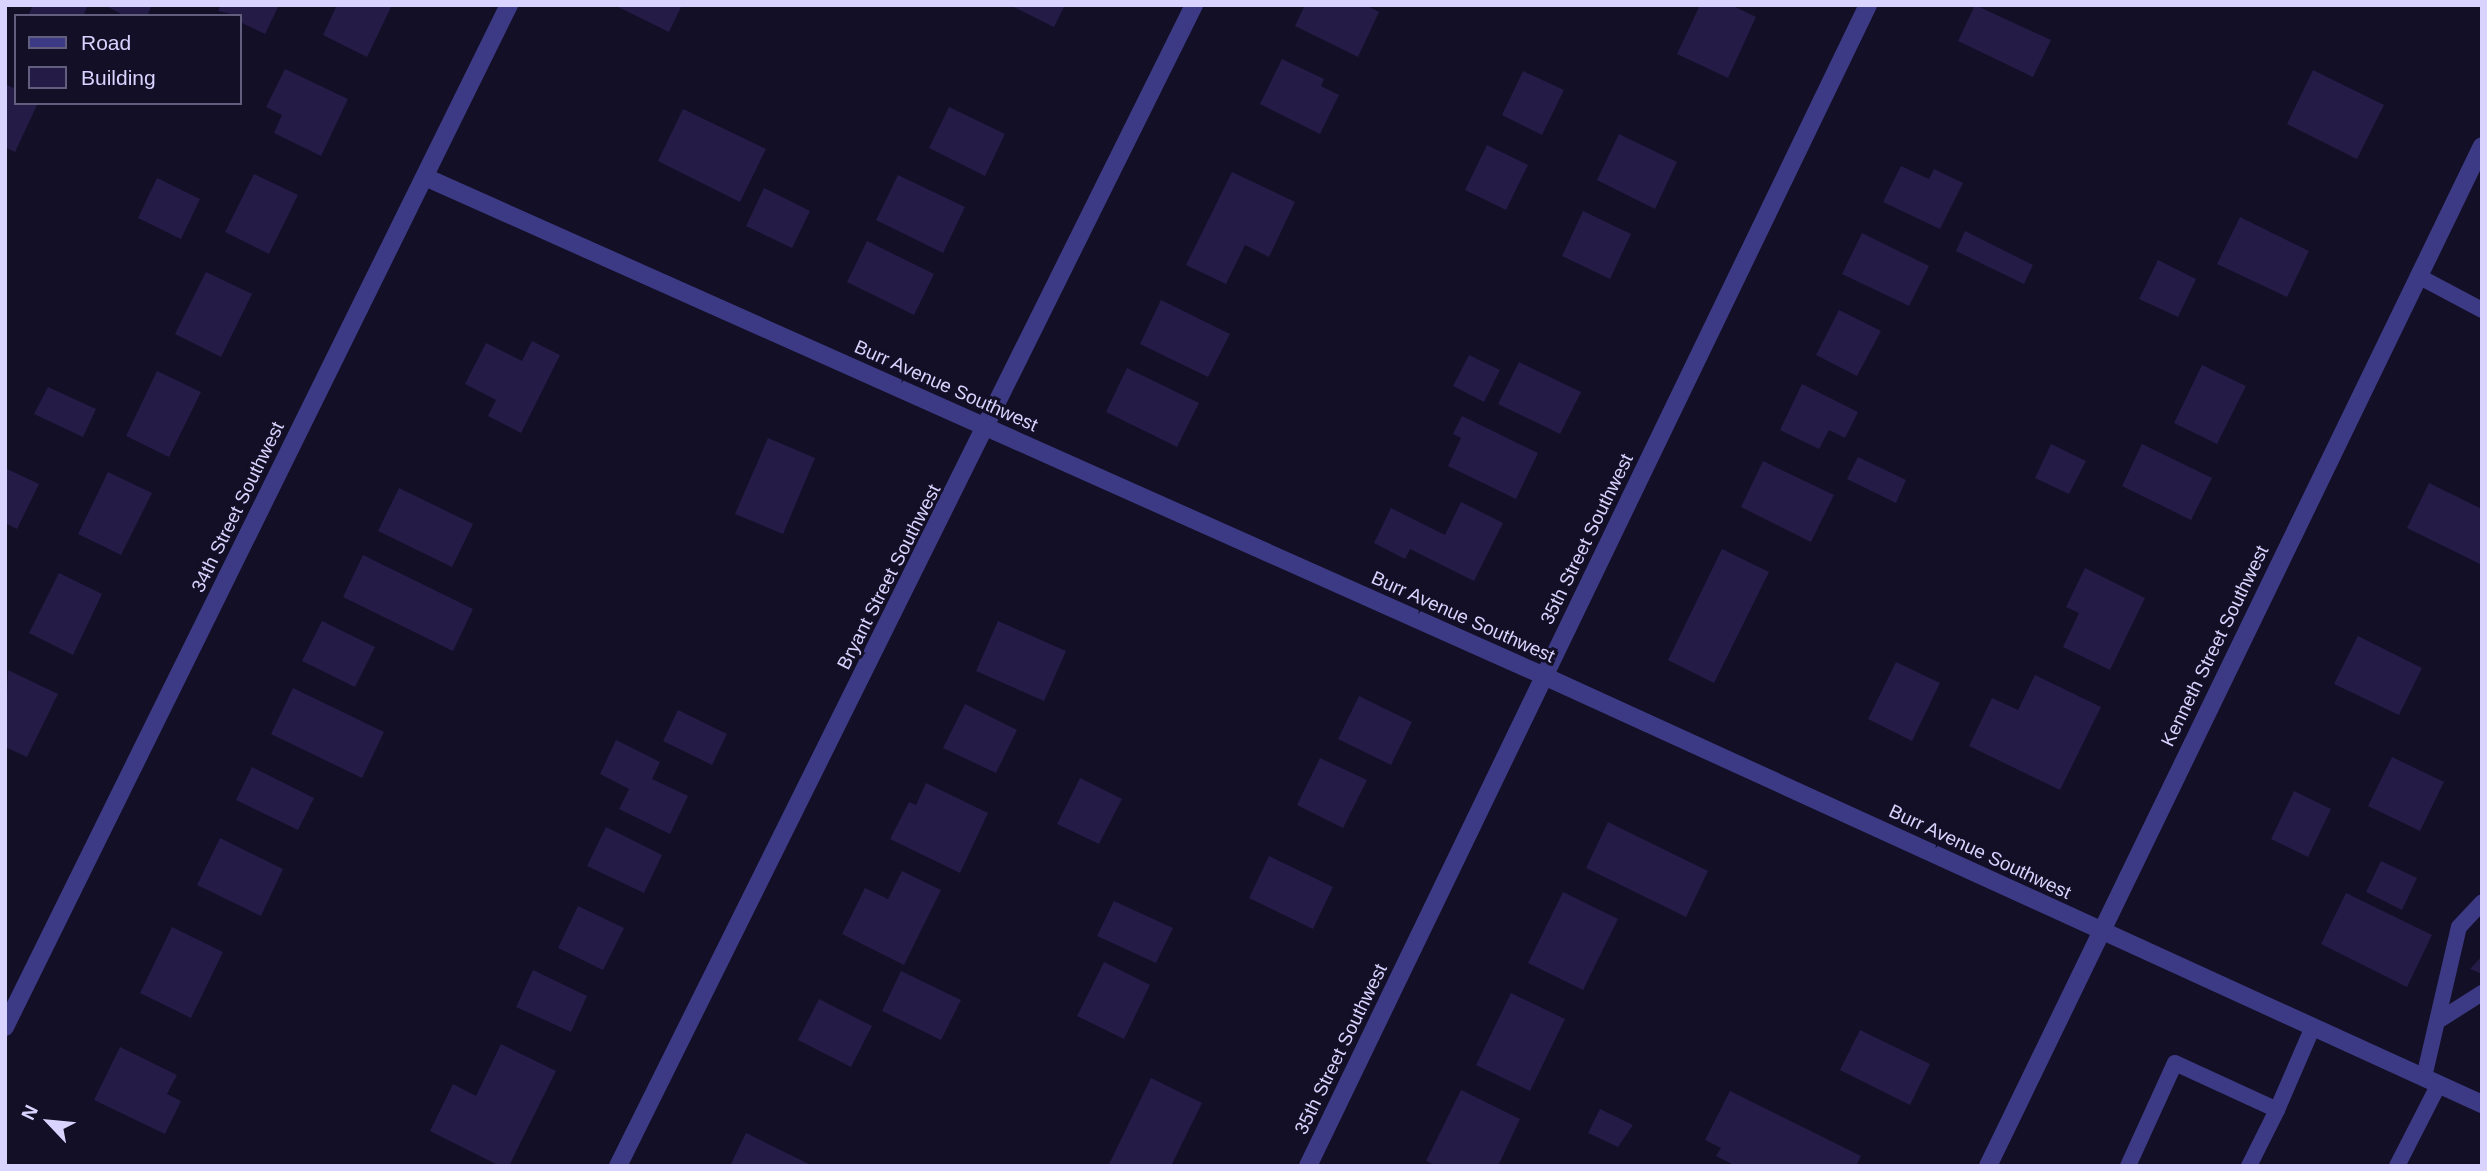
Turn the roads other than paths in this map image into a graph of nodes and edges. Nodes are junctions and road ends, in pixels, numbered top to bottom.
1 (509, 5) edge
2 (1194, 5) edge
3 (1868, 5) edge
4 (2482, 146) edge
5 (425, 177) junction
6 (2418, 276) junction
7 (2482, 310) edge
8 (987, 428) junction
9 (1544, 676) junction
10 (2482, 902) edge
11 (2100, 931) junction
12 (2482, 993) edge
13 (2441, 1019) junction
14 (5, 1027) edge
15 (2313, 1027) junction
16 (2432, 1081) junction
17 (2482, 1104) edge
18 (2277, 1110) junction
19 (618, 1166) edge
20 (1308, 1166) edge
21 (1988, 1166) edge
22 (2127, 1166) edge
23 (2249, 1166) edge
24 (2397, 1166) edge

1 - 5 street, 34th Street Southwest
2 - 8 street, Bryant Street Southwest
3 - 9 street, 35th Street Southwest
4 - 6 street, Kenneth Street Southwest
5 - 8 street, Burr Avenue Southwest
5 - 14 street, 34th Street Southwest
6 - 7 lane
6 - 11 street, Kenneth Street Southwest
8 - 9 street, Burr Avenue Southwest
8 - 19 street, Bryant Street Southwest
9 - 11 street, Burr Avenue Southwest
9 - 20 street, 35th Street Southwest
10 - 13 lane
11 - 15 street, Burr Avenue Southwest
11 - 21 street, Kenneth Street Southwest
12 - 13 lane
13 - 16 lane
15 - 16 street, Burr Avenue Southwest
15 - 18 lane
16 - 17 street, Burr Avenue Southwest
16 - 24 lane
18 - 22 lane
18 - 23 lane

